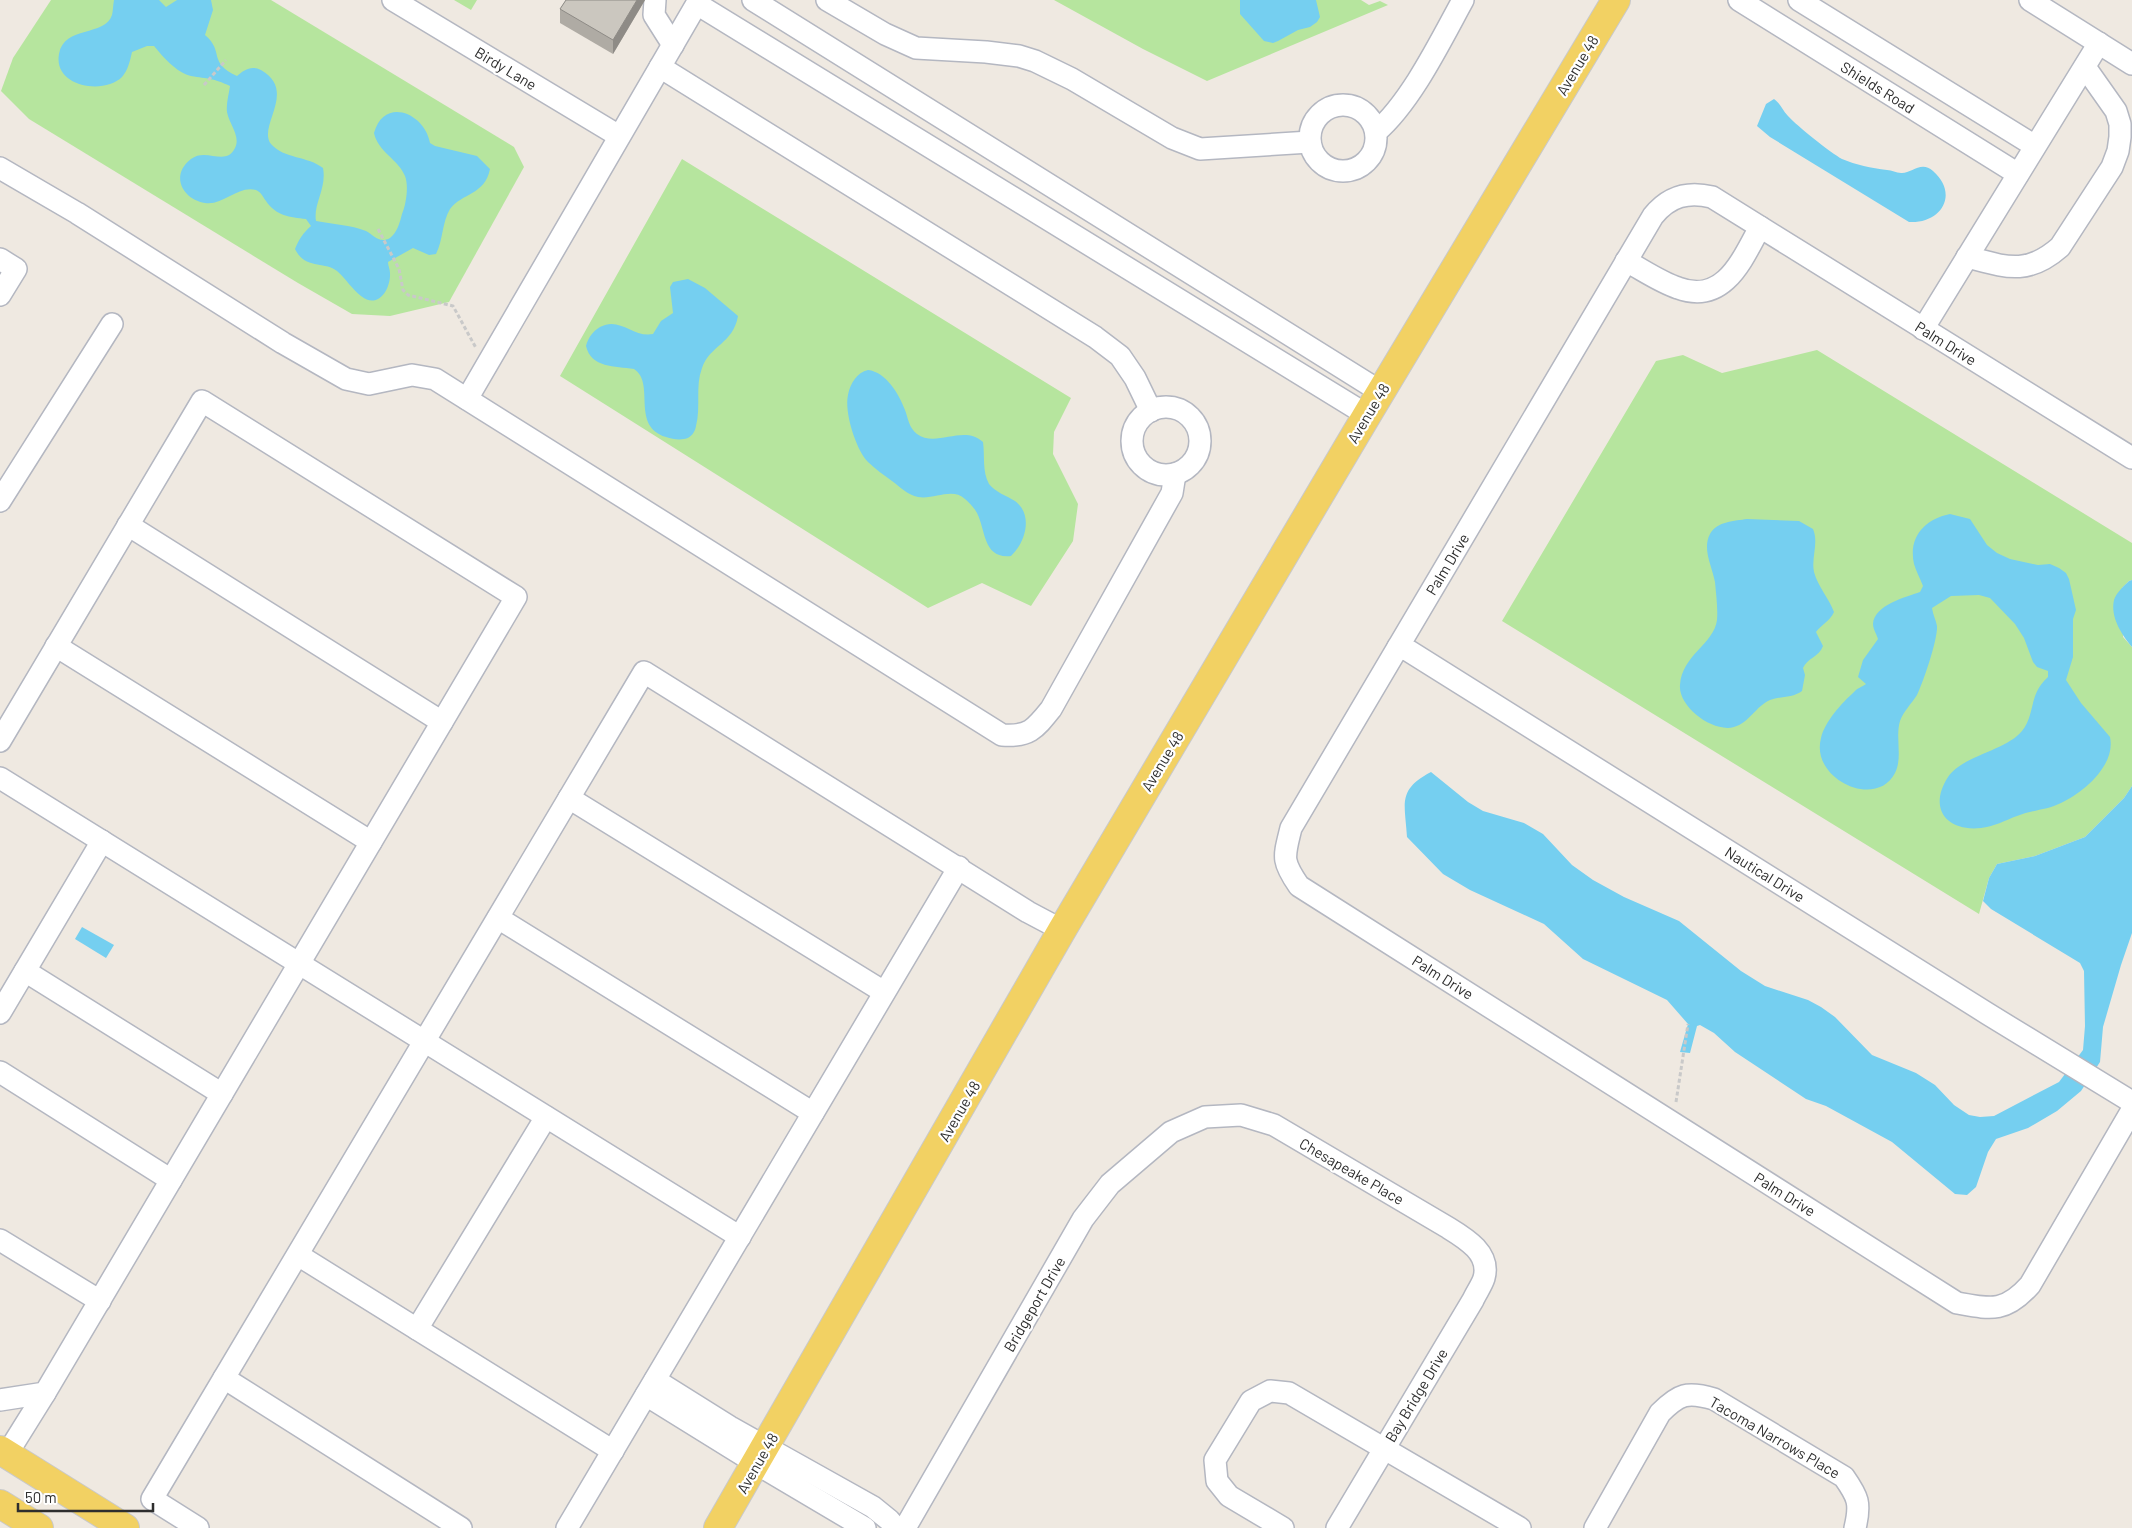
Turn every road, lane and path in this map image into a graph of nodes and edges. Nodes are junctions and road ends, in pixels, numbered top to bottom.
1 (393, 0) edge
2 (655, 0) edge
3 (753, 0) edge
4 (827, 0) edge
5 (1463, 0) edge
6 (1616, 0) edge
7 (1739, 0) edge
8 (1799, 0) edge
9 (2030, 0) edge
10 (698, 2) edge
11 (2099, 43) junction
12 (673, 45) junction
13 (226, 60) dead end
14 (2132, 64) edge
15 (660, 67) junction
16 (2085, 67) junction
17 (204, 86) dead end
18 (1376, 132) junction
19 (619, 136) junction
20 (1310, 142) junction
21 (2035, 146) junction
22 (0, 168) edge
23 (2018, 174) junction
24 (1760, 227) junction
25 (378, 229) dead end
26 (1967, 257) junction
27 (0, 259) edge
28 (1626, 261) junction
29 (0, 295) edge
30 (112, 324) dead end
31 (1923, 329) junction
32 (486, 366) junction
33 (1381, 392) junction
34 (466, 399) junction
35 (1151, 411) junction
36 (1367, 415) junction
37 (2132, 458) edge
38 (1175, 474) junction
39 (0, 502) edge
40 (128, 525) junction
41 (56, 646) junction
42 (1398, 647) junction
43 (442, 722) junction
44 (0, 741) edge
45 (0, 778) edge
46 (569, 798) junction
47 (102, 841) junction
48 (371, 842) junction
49 (959, 867) junction
50 (498, 918) junction
51 (1062, 930) junction
52 (299, 964) junction
53 (25, 971) junction
54 (884, 992) junction
55 (0, 1013) edge
56 (1688, 1024) dead end
57 (425, 1041) junction
58 (0, 1072) edge
59 (222, 1094) junction
60 (2132, 1102) edge
61 (2132, 1110) edge
62 (813, 1114) junction
63 (546, 1117) junction
64 (1205, 1118) joint
65 (1673, 1123) junction
66 (171, 1180) junction
67 (740, 1237) junction
68 (0, 1240) edge
69 (298, 1255) junction
70 (1484, 1260) joint
71 (100, 1301) junction
72 (417, 1329) junction
73 (224, 1378) junction
74 (651, 1387) junction
75 (46, 1392) junction
76 (0, 1400) edge
77 (1384, 1449) junction
78 (613, 1450) junction
79 (4, 1452) edge
80 (755, 1455) junction
81 (865, 1503) junction
82 (0, 1504) edge
83 (859, 1525) edge
84 (38, 1528) edge
85 (125, 1528) edge
86 (198, 1528) edge
87 (462, 1528) edge
88 (567, 1528) edge
89 (718, 1528) edge
90 (896, 1528) edge
91 (905, 1528) edge
92 (1283, 1528) edge
93 (1337, 1528) edge
94 (1520, 1528) edge
95 (1595, 1528) edge
96 (1855, 1528) edge

1 - 19 street, Birdy Lane
2 - 12 street
3 - 33 street
4 - 20 street
5 - 18 street
6 - 33 main road, Avenue 48
7 - 23 street, Shields Road
8 - 21 street
9 - 11 street
10 - 12 street
10 - 36 street
11 - 14 street
11 - 16 street
12 - 15 street
13 - 17 path
15 - 19 street
15 - 35 street
16 - 21 street
16 - 26 street
18 - 20 street
18 - 20 street
19 - 32 street
21 - 23 street
22 - 34 street
23 - 26 street
24 - 28 street
24 - 28 street, Palm Drive
24 - 31 street, Palm Drive
25 - 32 path
26 - 31 street
27 - 29 street
28 - 42 street, Palm Drive
30 - 39 street
31 - 37 street, Palm Drive
32 - 34 street
33 - 36 main road, Avenue 48
34 - 38 street
35 - 38 street
35 - 38 street
36 - 51 main road, Avenue 48
40 - 41 street
40 - 43 street
40 - 43 street
41 - 44 street
41 - 48 street
42 - 60 street, Nautical Drive
42 - 65 street, Palm Drive
43 - 48 street
45 - 47 street
46 - 49 street
46 - 50 street
46 - 54 street
47 - 52 street
47 - 53 street
48 - 52 street
49 - 51 street
49 - 54 street
50 - 57 street
50 - 62 street
51 - 80 main road, Avenue 48
52 - 57 street
52 - 59 street
53 - 55 street
53 - 59 street
54 - 62 street
56 - 65 path
57 - 63 street
57 - 69 street
58 - 66 street
59 - 66 street
61 - 65 street, Palm Drive
62 - 67 street
63 - 67 street
63 - 72 street
64 - 70 street, Chesapeake Place
64 - 91 street, Bridgeport Drive
66 - 71 street
67 - 74 street
68 - 71 street
69 - 72 street
69 - 73 street
70 - 77 street, Bay Bridge Drive
71 - 75 street
72 - 78 street
73 - 86 street
73 - 87 street
74 - 78 street
74 - 80 street
75 - 76 street
75 - 79 street
77 - 92 street
77 - 93 street, Bay Bridge Drive
77 - 94 street
78 - 88 street
79 - 85 main road
80 - 81 street
80 - 83 street
80 - 89 main road, Avenue 48
81 - 83 street
81 - 90 street
82 - 84 main road
95 - 96 street, Tacoma Narrows Place

